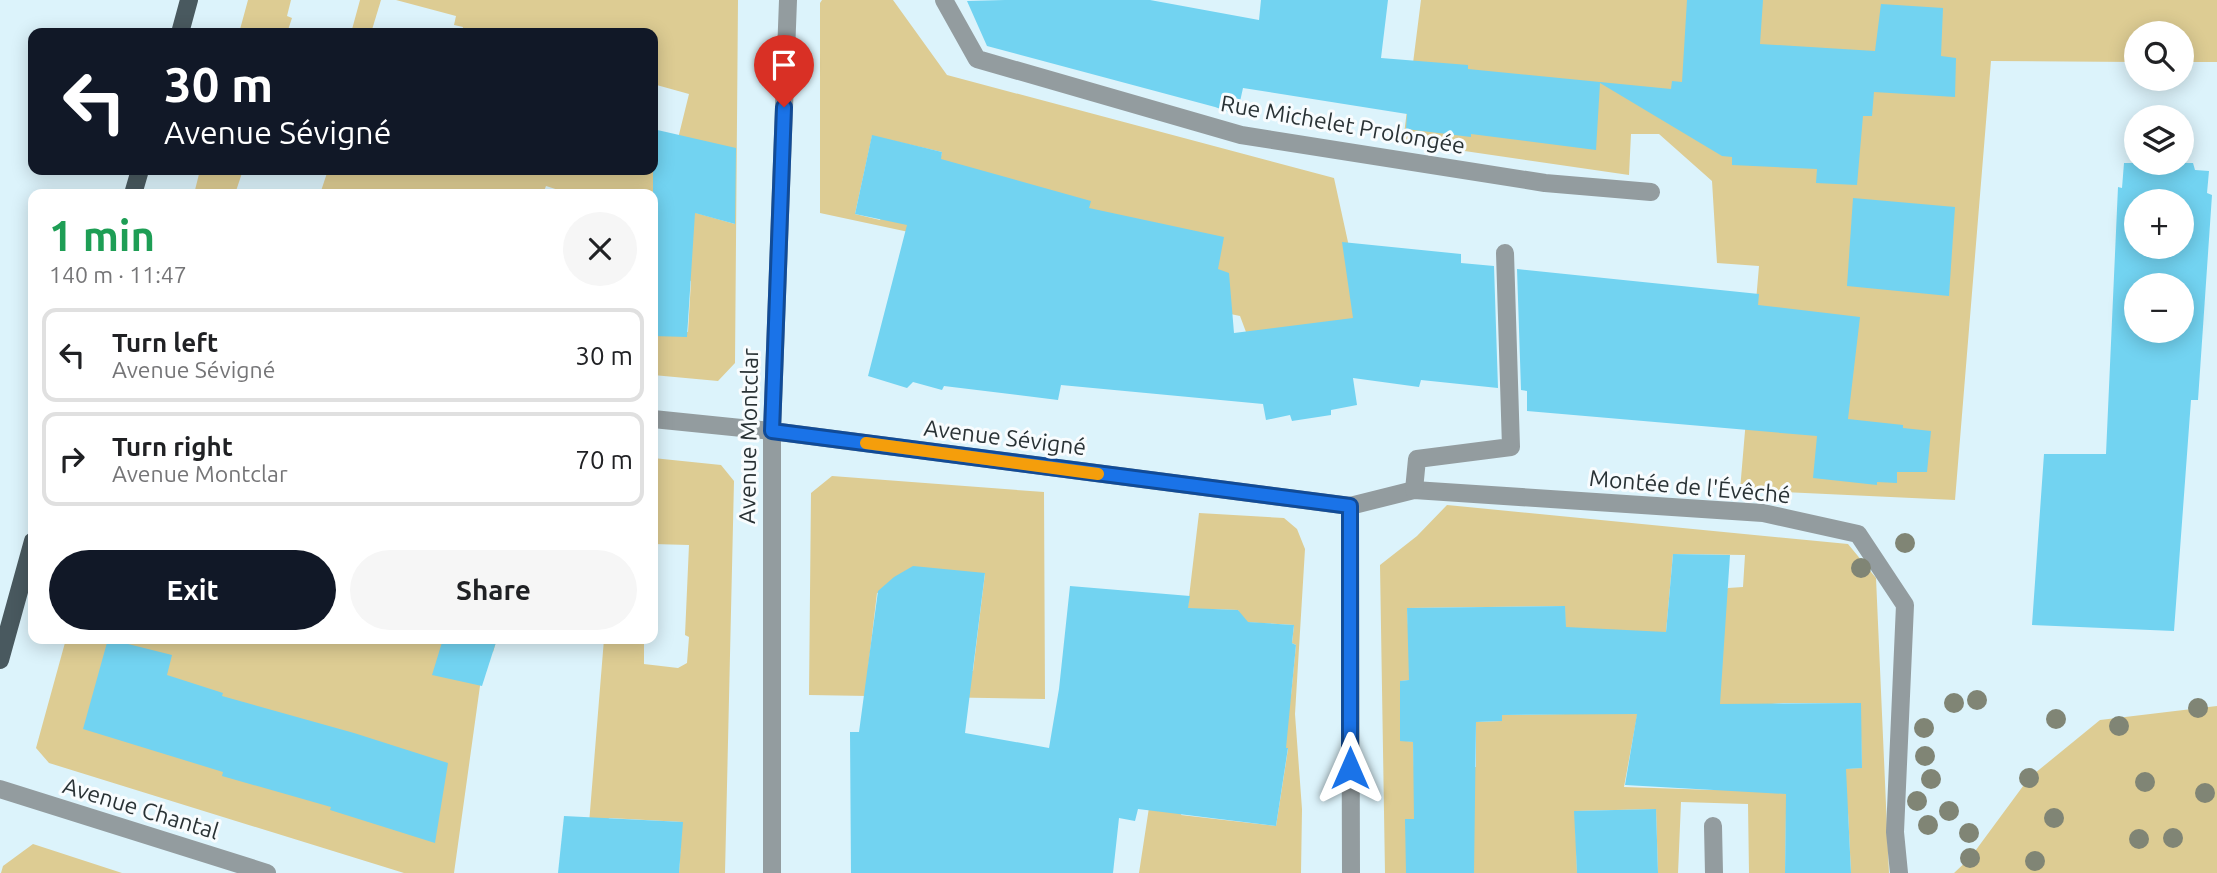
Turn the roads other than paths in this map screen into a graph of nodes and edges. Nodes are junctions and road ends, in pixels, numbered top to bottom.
1 (189, 0) edge
2 (788, 0) edge
3 (944, 0) edge
4 (181, 28) edge
5 (1651, 192) dead end
6 (1505, 253) dead end
7 (658, 420) edge
8 (772, 431) junction
9 (1414, 490) junction
10 (1350, 506) junction
11 (28, 559) edge
12 (0, 660) edge
13 (0, 789) edge
14 (1713, 826) dead end
15 (267, 873) edge
16 (772, 873) edge
17 (1351, 873) edge
18 (1714, 873) edge
19 (1899, 873) edge

1 - 4 main road
2 - 8 street, Avenue Montclar
3 - 5 street, Rue Michelet Prolongée
6 - 9 street
7 - 8 street, Avenue Sévigné
8 - 10 street, Avenue Sévigné
8 - 16 street, Avenue Montclar
9 - 10 street, Montée de l'Évêché
9 - 19 street, Montée de l'Évêché
10 - 17 street
11 - 12 main road
13 - 15 street, Avenue Chantal
14 - 18 street

